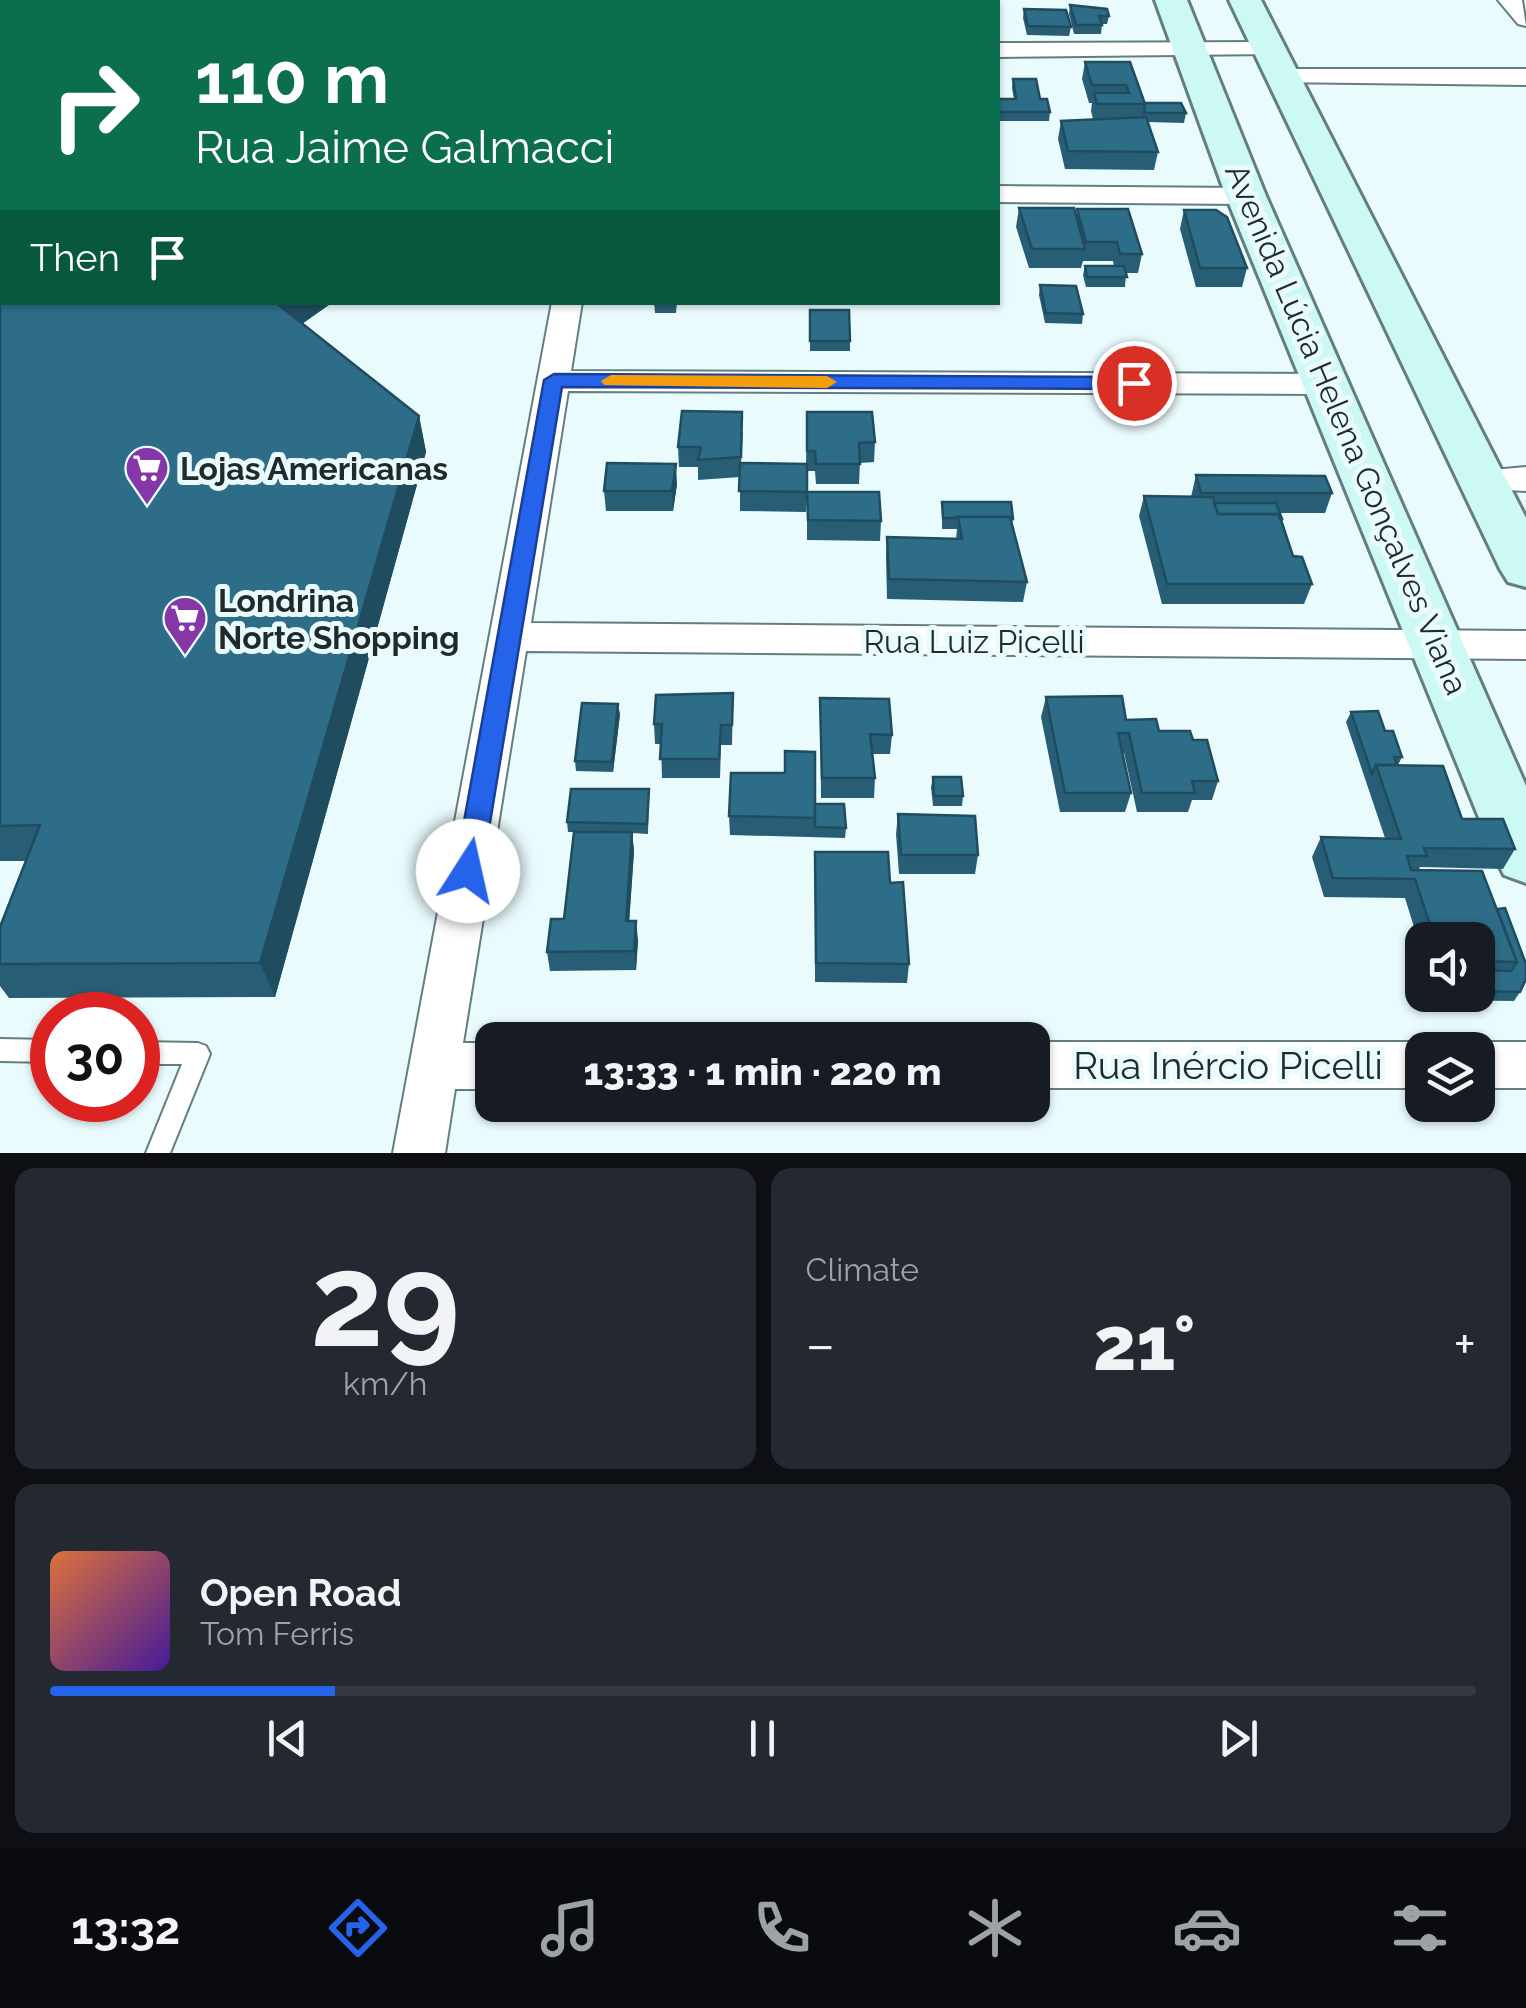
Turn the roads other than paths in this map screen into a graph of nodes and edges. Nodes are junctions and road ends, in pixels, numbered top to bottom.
1 (1171, 0) edge
2 (1245, 0) edge
3 (1510, 0) edge
4 (1526, 20) edge
5 (1191, 49) junction
6 (1000, 50) edge
7 (1274, 63) junction
8 (1526, 78) edge
9 (1000, 194) edge
10 (1246, 196) junction
11 (566, 305) edge
12 (554, 380) junction
13 (1327, 384) junction
14 (1526, 479) edge
15 (1482, 480) junction
16 (1526, 569) edge
17 (509, 637) junction
18 (1440, 644) junction
19 (1526, 645) edge
20 (1526, 857) edge
21 (0, 1050) edge
22 (30, 1051) edge
23 (160, 1053) edge
24 (1526, 1064) edge
25 (1050, 1065) edge
26 (1405, 1065) edge
27 (1495, 1065) edge
28 (434, 1066) junction
29 (475, 1066) edge
30 (158, 1153) edge
31 (419, 1153) edge

1 - 5 street, Avenida Lúcia Helena Gonçalves Viana
2 - 7 street
3 - 4 street
5 - 6 street
5 - 7 street
5 - 10 street, Avenida Lúcia Helena Gonçalves Viana
7 - 8 street
7 - 15 street
9 - 10 street
10 - 13 street, Avenida Lúcia Helena Gonçalves Viana
11 - 12 street
12 - 13 street
12 - 17 street
13 - 18 street, Avenida Lúcia Helena Gonçalves Viana
14 - 15 street
15 - 16 street
17 - 18 street, Rua Luiz Picelli
17 - 28 street
18 - 19 street, Rua Luiz Picelli
18 - 20 street, Avenida Lúcia Helena Gonçalves Viana
21 - 22 lane
23 - 30 lane
24 - 27 street
25 - 26 street, Rua Inércio Picelli
28 - 29 street
28 - 31 street

